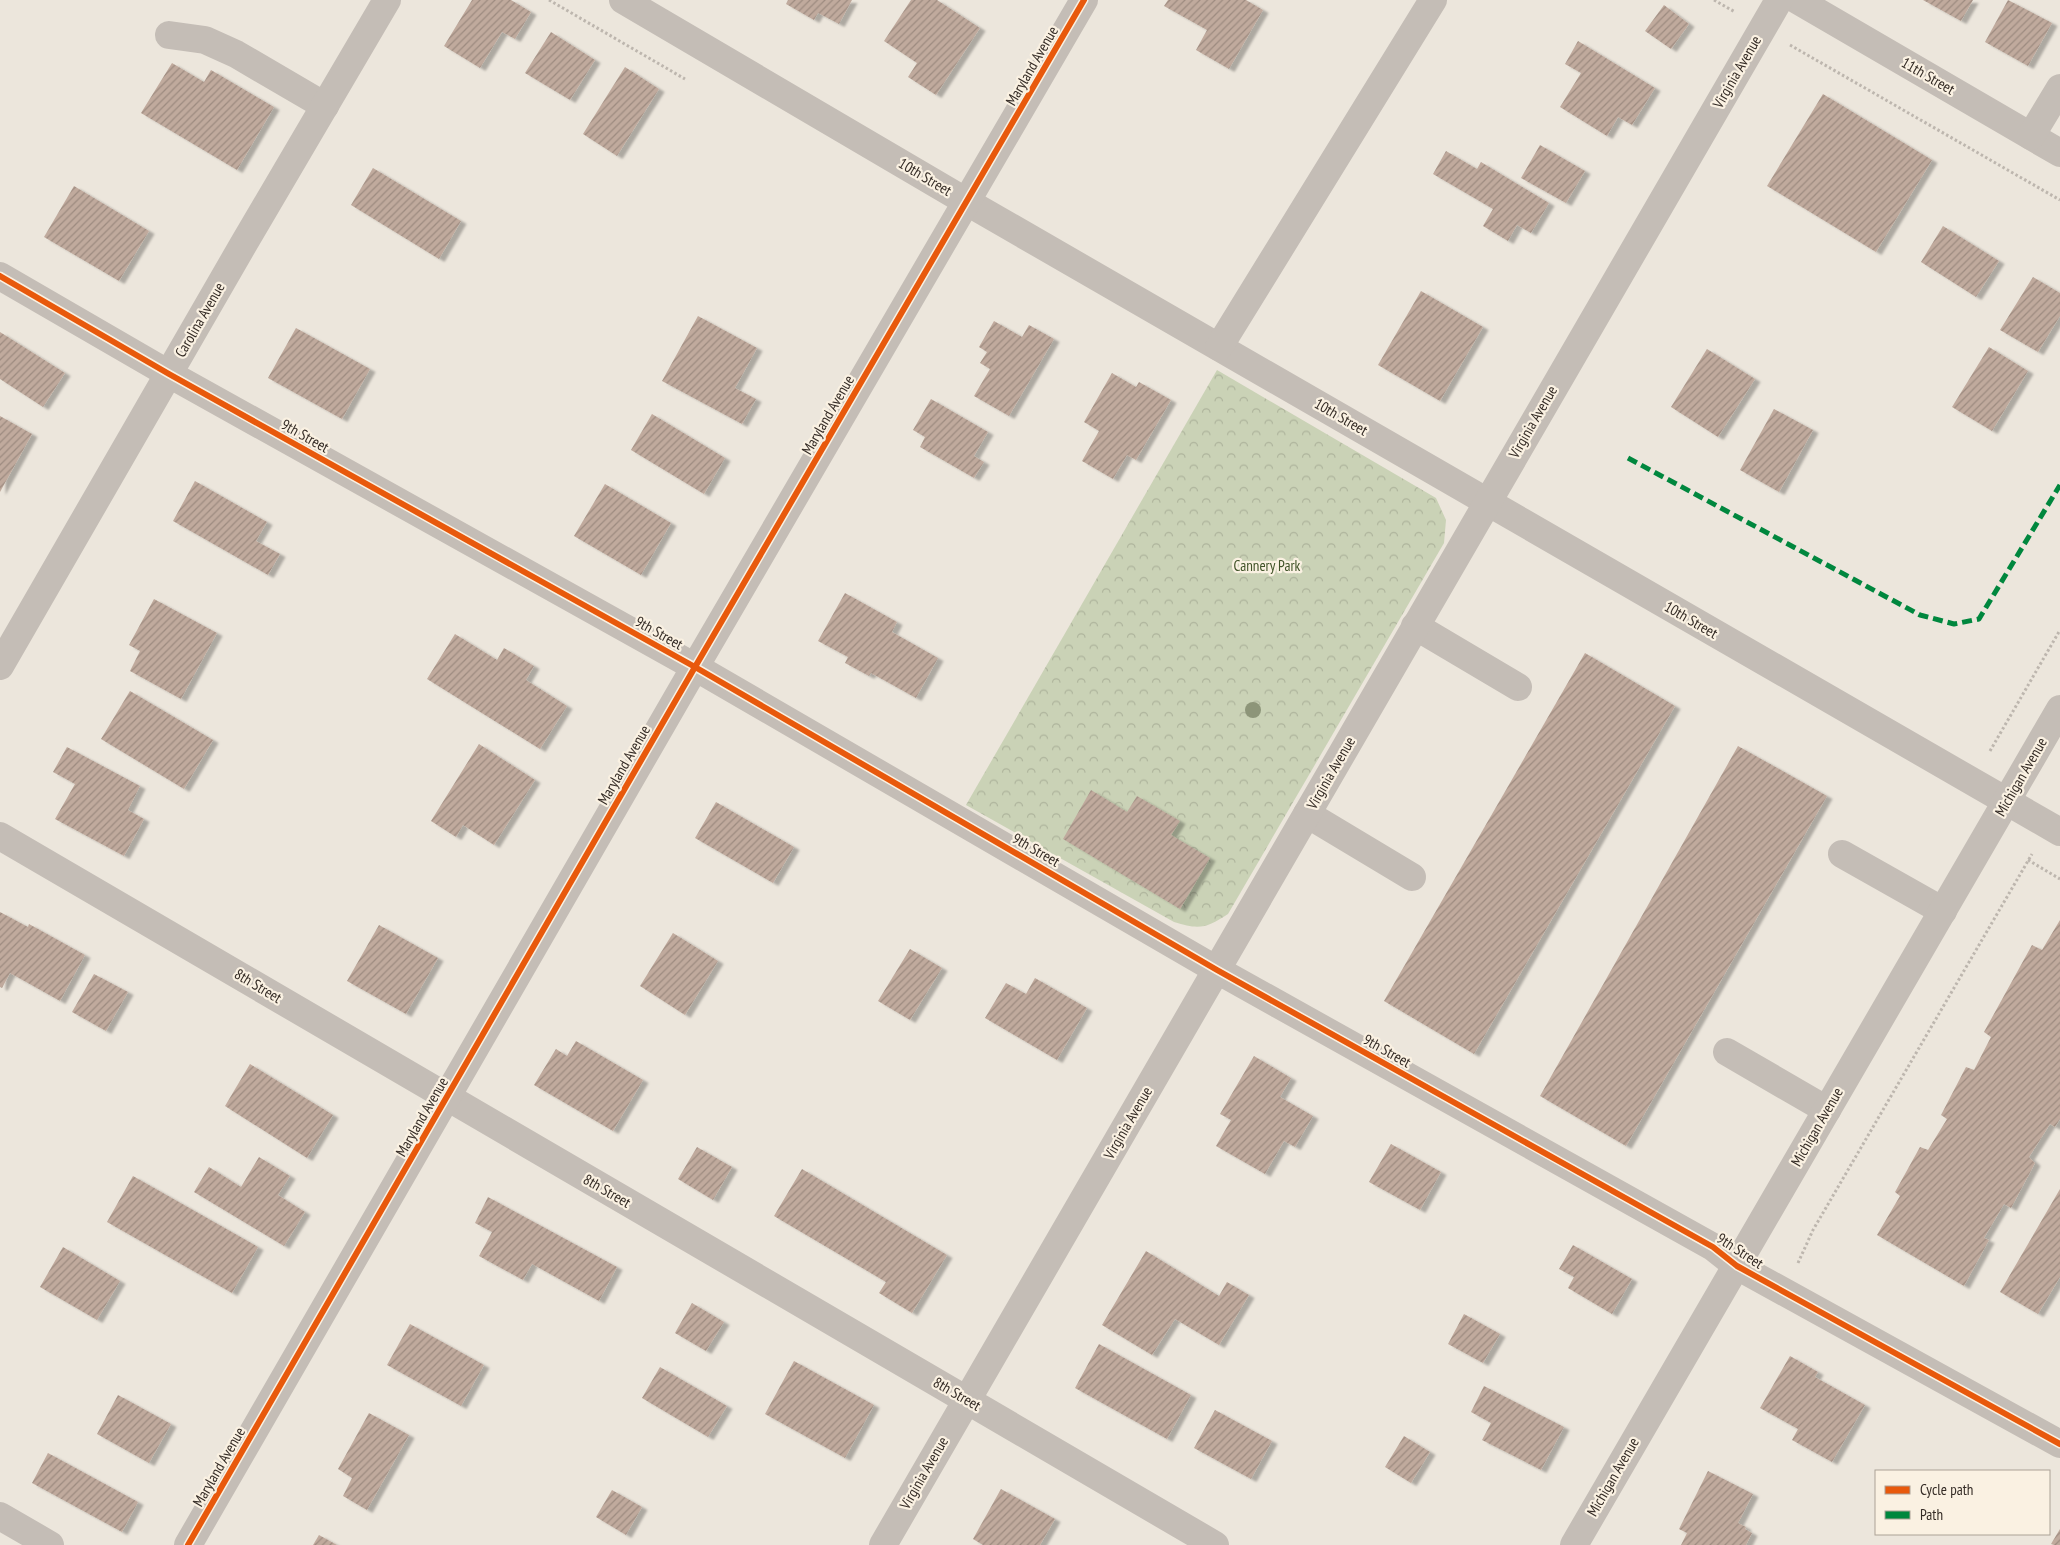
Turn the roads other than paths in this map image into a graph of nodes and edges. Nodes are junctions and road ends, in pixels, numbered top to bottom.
1 (387, 0) edge
2 (623, 0) edge
3 (1084, 0) edge
4 (1433, 0) edge
5 (1778, 0) edge
6 (1797, 0) edge
7 (169, 35) dead end
8 (2060, 88) edge
9 (325, 106) junction
10 (2030, 136) junction
11 (2060, 153) edge
12 (967, 202) junction
13 (0, 276) edge
14 (1219, 347) junction
15 (169, 374) junction
16 (1488, 501) junction
17 (1415, 626) junction
18 (0, 666) edge
19 (695, 667) junction
20 (1518, 687) dead end
21 (2060, 709) edge
22 (2007, 801) junction
23 (1307, 814) junction
24 (2054, 829) edge
25 (0, 836) edge
26 (1842, 854) dead end
27 (1412, 877) dead end
28 (1943, 911) junction
29 (1217, 970) junction
30 (1727, 1052) dead end
31 (447, 1098) junction
32 (1827, 1110) junction
33 (1737, 1266) junction
34 (967, 1400) junction
35 (2060, 1444) edge
36 (0, 1516) edge
37 (50, 1545) edge
38 (188, 1545) edge
39 (883, 1545) edge
40 (1215, 1545) edge
41 (1574, 1545) edge

1 - 9 street, Carolina Avenue
2 - 12 street, 10th Street
3 - 12 street, Maryland Avenue
4 - 14 street
5 - 16 street, Virginia Avenue
6 - 10 street, 11th Street
7 - 9 street
8 - 10 street
9 - 15 street, Carolina Avenue
10 - 11 street, 11th Street
12 - 14 street, 10th Street
12 - 19 street, Maryland Avenue
13 - 15 street, 9th Street
14 - 16 street, 10th Street
15 - 18 street, Carolina Avenue
15 - 19 street, 9th Street
16 - 17 street, Virginia Avenue
16 - 22 street, 10th Street
17 - 20 street
17 - 23 street, Virginia Avenue
19 - 29 street, 9th Street
19 - 31 street, Maryland Avenue
21 - 22 street, Michigan Avenue
22 - 24 street, 10th Street
22 - 28 street, Michigan Avenue
23 - 27 street
23 - 29 street, Virginia Avenue
25 - 31 street, 8th Street
26 - 28 street
28 - 32 street, Michigan Avenue
29 - 33 street, 9th Street
29 - 34 street, Virginia Avenue
30 - 32 street
31 - 34 street, 8th Street
31 - 38 street, Maryland Avenue
32 - 33 street, Michigan Avenue
33 - 35 street, 9th Street
33 - 41 street, Michigan Avenue
34 - 39 street, Virginia Avenue
34 - 40 street, 8th Street
36 - 37 street

